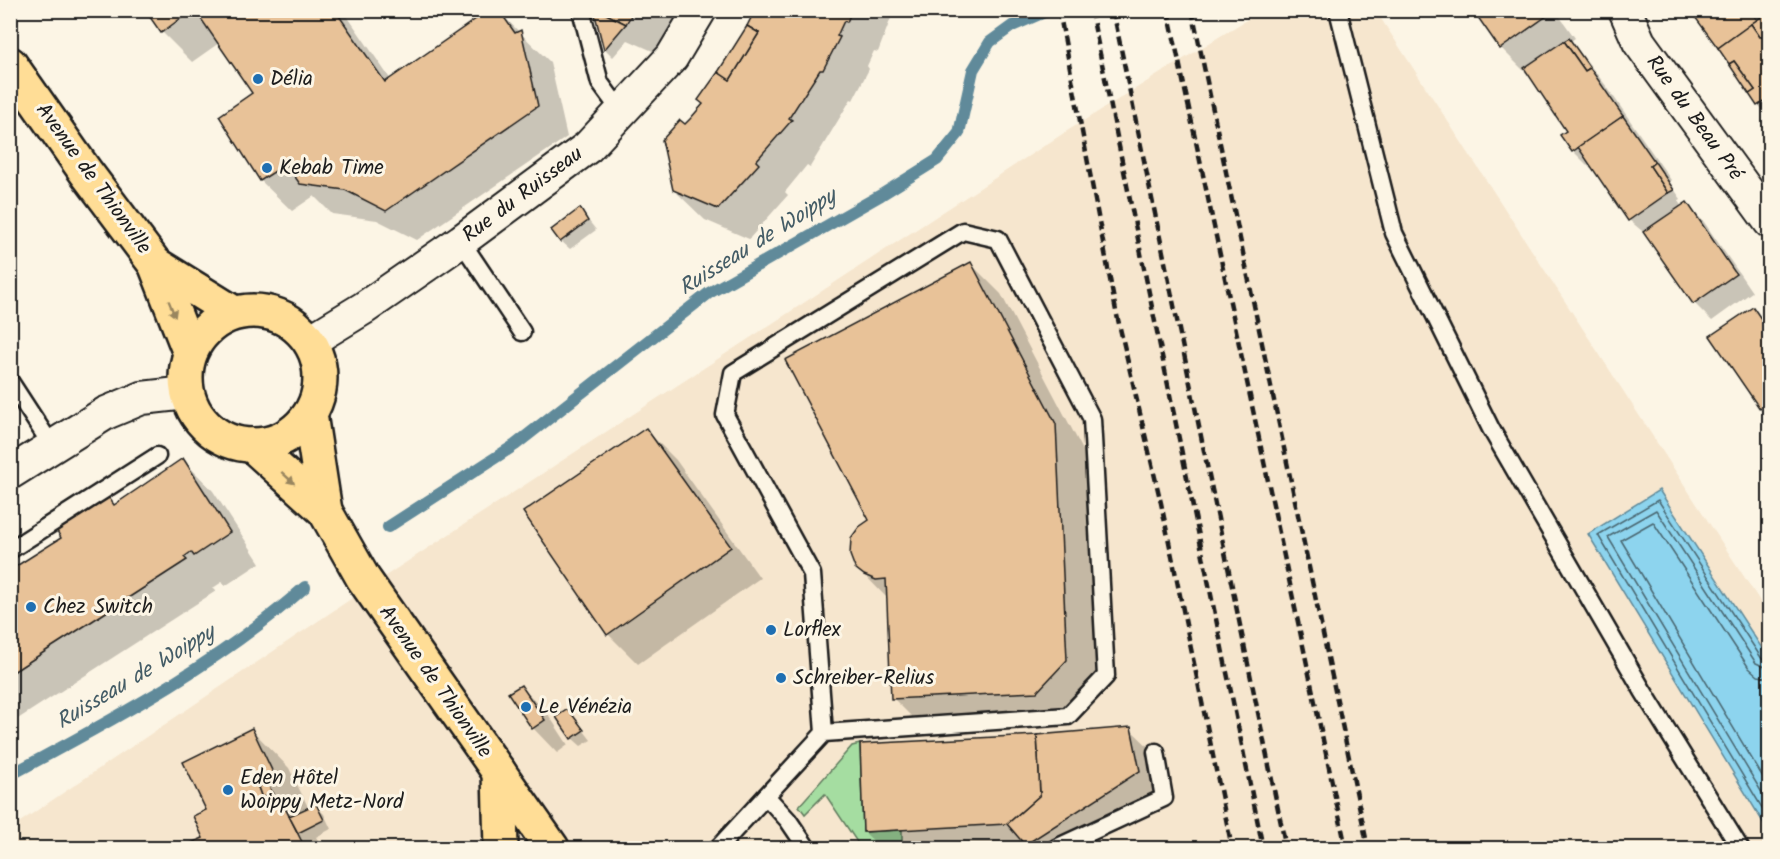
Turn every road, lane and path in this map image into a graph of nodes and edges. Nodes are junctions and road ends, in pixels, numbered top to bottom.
1 (581, 10) edge
2 (700, 10) edge
3 (1338, 10) edge
4 (1625, 10) edge
5 (10, 64) edge
6 (622, 112) junction
7 (1770, 222) edge
8 (461, 241) junction
9 (155, 264) junction
10 (234, 313) junction
11 (522, 332) dead end
12 (310, 341) junction
13 (190, 353) junction
14 (12, 383) edge
15 (187, 393) junction
16 (310, 414) junction
17 (252, 445) junction
18 (52, 446) junction
19 (157, 456) dead end
20 (10, 473) edge
21 (325, 511) junction
22 (10, 550) edge
23 (824, 733) junction
24 (1156, 752) dead end
25 (499, 772) junction
26 (766, 796) junction
27 (501, 849) edge
28 (552, 849) edge
29 (718, 849) edge
30 (807, 849) edge
31 (1056, 849) edge
32 (1740, 849) edge

1 - 6 lane
2 - 6 street, Rue du Ruisseau
3 - 32 lane
4 - 7 street, Rue du Beau Pré
5 - 9 main road, Avenue de Thionville
6 - 8 street, Rue du Ruisseau
8 - 11 lane
8 - 12 street, Rue du Ruisseau
9 - 10 main road, Avenue de Thionville
9 -> 13 main road, Avenue de Thionville
10 - 12 main road
10 - 13 main road
12 - 16 main road
13 - 15 main road
14 - 18 lane
15 - 17 main road
15 - 18 street
16 - 17 main road
16 - 21 main road, Avenue de Thionville
17 -> 21 main road, Avenue de Thionville
18 - 20 street
19 - 22 lane
21 - 25 main road, Avenue de Thionville
23 - 23 lane
23 - 26 lane
24 - 31 lane
25 - 27 main road
25 - 28 main road, Avenue de Thionville
26 - 29 lane
26 - 30 lane

